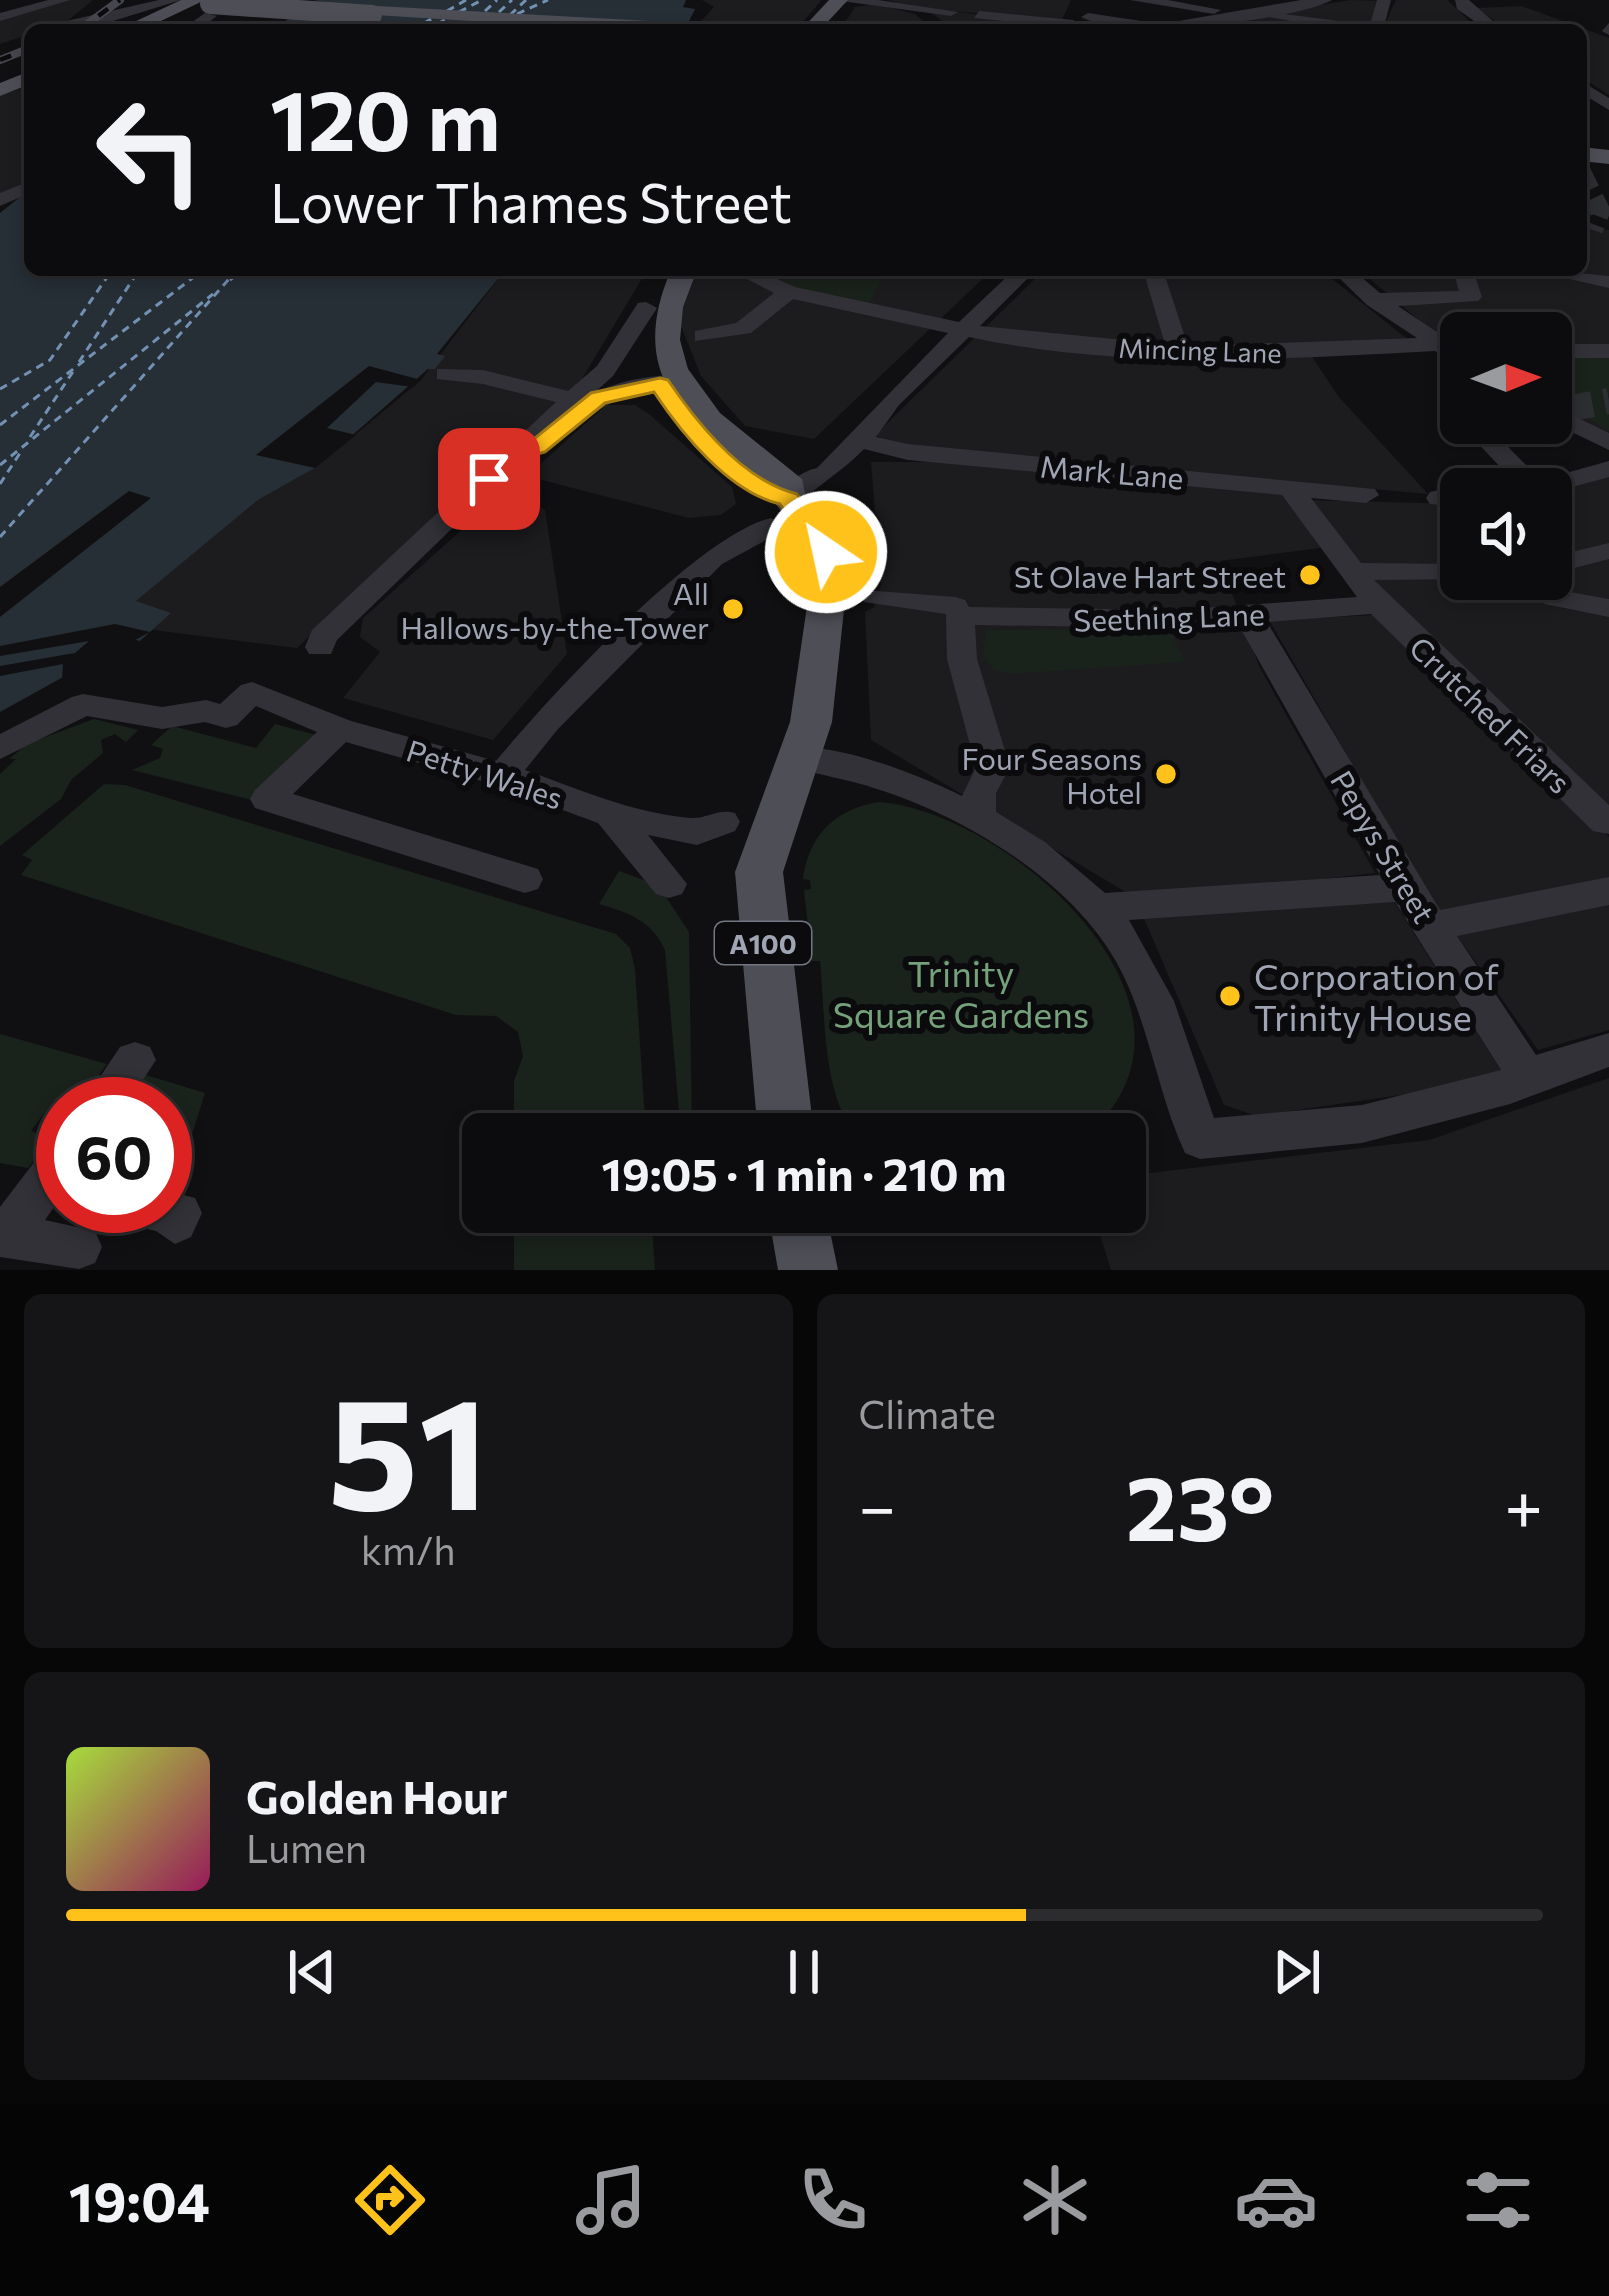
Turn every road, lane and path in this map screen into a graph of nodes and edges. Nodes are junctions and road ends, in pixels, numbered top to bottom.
1 (63, 0) edge
2 (840, 0) edge
3 (1000, 0) edge
4 (1137, 0) edge
5 (1325, 0) edge
6 (105, 1) edge
7 (1300, 2) edge
8 (196, 3) edge
9 (1466, 4) edge
10 (949, 8) edge
11 (1258, 12) junction
12 (979, 15) dead end
13 (1237, 15) junction
14 (0, 16) edge
15 (1079, 16) edge
16 (1190, 23) junction
17 (75, 24) edge
18 (81, 24) edge
19 (142, 24) edge
20 (523, 24) edge
21 (590, 24) edge
22 (822, 24) edge
23 (1131, 24) edge
24 (1184, 24) edge
25 (1193, 24) edge
26 (1335, 24) edge
27 (1489, 24) edge
28 (664, 276) edge
29 (679, 276) edge
30 (753, 276) edge
31 (1020, 276) edge
32 (1155, 276) edge
33 (1348, 276) edge
34 (1467, 282) edge
35 (788, 292) junction
36 (1375, 300) junction
37 (654, 318) junction
38 (962, 330) junction
39 (703, 336) dead end
40 (1439, 344) joint
41 (1572, 351) edge
42 (1609, 351) edge
43 (1179, 353) junction
44 (445, 374) dead end
45 (669, 383) junction
46 (572, 399) junction
47 (887, 403) junction
48 (1572, 422) edge
49 (859, 440) junction
50 (1609, 443) edge
51 (1491, 444) edge
52 (515, 454) junction
53 (1515, 468) edge
54 (1609, 469) edge
55 (1572, 479) edge
56 (1290, 488) junction
57 (1366, 495) dead end
58 (790, 501) junction
59 (1609, 551) edge
60 (1572, 561) edge
61 (1351, 571) junction
62 (1440, 573) edge
63 (874, 596) dead end
64 (1566, 600) edge
65 (1378, 605) junction
66 (1609, 608) edge
67 (957, 611) junction
68 (1248, 615) junction
69 (320, 646) dead end
70 (340, 729) junction
71 (0, 748) edge
72 (800, 758) junction
73 (503, 775) junction
74 (610, 814) junction
75 (723, 822) dead end
76 (979, 822) junction
77 (1605, 822) dead end
78 (525, 879) dead end
79 (668, 884) dead end
80 (1405, 887) junction
81 (1609, 891) edge
82 (1100, 908) junction
83 (1433, 926) junction
84 (1609, 1050) edge
85 (136, 1060) dead end
86 (1526, 1074) junction
87 (123, 1077) edge
88 (784, 1113) edge
89 (36, 1202) edge
90 (801, 1233) edge
91 (3, 1236) edge
92 (80, 1247) dead end
93 (808, 1270) edge

1 - 14 street
2 - 10 street
2 - 22 main road
3 - 15 street
4 - 13 street
5 - 7 street
6 - 17 street
7 - 11 street
8 - 18 street
8 - 19 main road
8 - 20 main road, bridge
8 - 21 main road, bridge
9 - 27 street
11 - 13 street
11 - 26 street
12 - 15 street
13 - 16 street
15 - 23 street
16 - 24 street
16 - 25 street
28 - 37 main road
29 - 37 main road
30 - 35 street, Mincing Lane
31 - 38 street
32 - 43 street
33 - 36 street
34 - 36 street
35 - 38 street, Mincing Lane
35 - 39 street
36 - 40 street
37 - 45 main road
37 - 46 street
38 - 43 street, Mincing Lane
38 - 47 street
40 - 43 street, Mincing Lane
41 - 42 street
44 - 46 street
45 - 52 street
45 - 58 main road
46 - 52 street
47 - 49 street
47 - 58 street
48 - 50 street
49 - 56 street, Mark Lane
49 - 58 street
51 - 53 street
52 - 69 street
54 - 55 street
56 - 57 street, Mark Lane
56 - 61 street, Crutched Friars
58 - 72 main road, A100
58 - 73 street
59 - 60 street
61 - 62 street
61 - 65 street, Crutched Friars
63 - 67 street, Seething Lane
64 - 66 street
65 - 68 street, Seething Lane
65 - 77 street, Crutched Friars
67 - 68 street, Seething Lane
67 - 76 street
68 - 80 street, Pepys Street
70 - 71 street, Petty Wales
70 - 73 street, Petty Wales
70 - 78 street
72 - 76 street
72 - 88 main road, A100
73 - 74 street, Petty Wales
74 - 75 street, Petty Wales
74 - 79 street
76 - 82 street
80 - 82 street
80 - 83 street, Pepys Street
81 - 83 street
82 - 86 street
83 - 86 street, Pepys Street
84 - 86 street
85 - 87 street
89 - 91 street
90 - 93 main road
91 - 92 street

